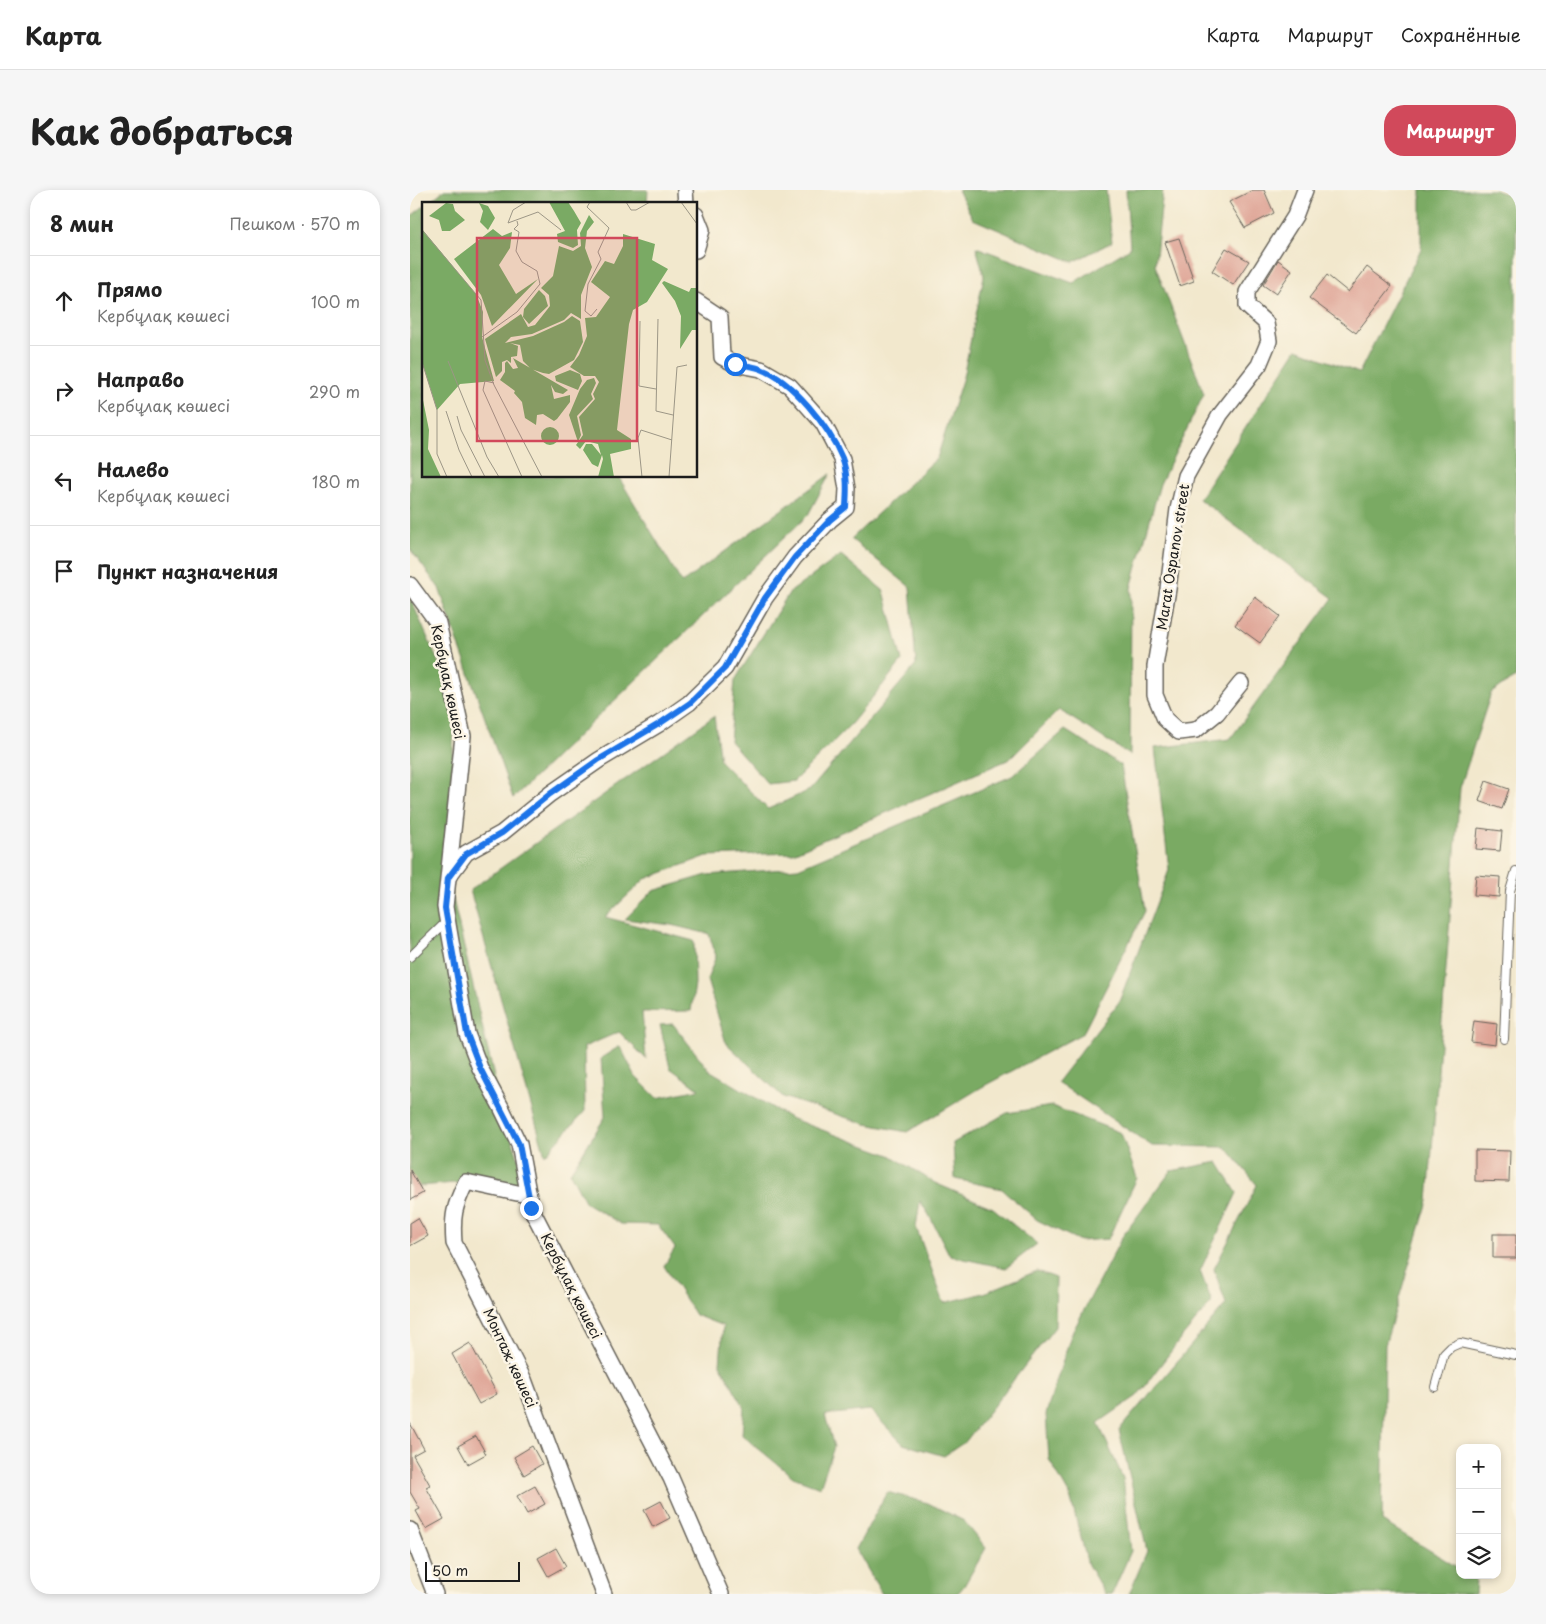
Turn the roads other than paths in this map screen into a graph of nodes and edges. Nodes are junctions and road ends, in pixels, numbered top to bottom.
1 (1304, 190) edge
2 (698, 220) edge
3 (698, 243) edge
4 (698, 302) edge
5 (410, 585) edge
6 (1241, 683) dead end
7 (1516, 871) edge
8 (448, 878) junction
9 (447, 921) junction
10 (410, 957) edge
11 (1504, 1039) dead end
12 (528, 1192) junction
13 (1516, 1355) edge
14 (1435, 1387) dead end
15 (410, 1530) edge
16 (435, 1594) edge
17 (604, 1594) edge
18 (721, 1594) edge

1 - 6 street, Marat Ospanov street
2 - 3 street
4 - 8 street
5 - 8 street, Кербұлақ көшесі
7 - 11 lane
8 - 9 street, Кербұлақ көшесі
9 - 10 lane
9 - 12 street, Кербұлақ көшесі
12 - 17 street, Монтаж көшесі
12 - 18 street, Кербұлақ көшесі
13 - 14 lane
15 - 16 street

